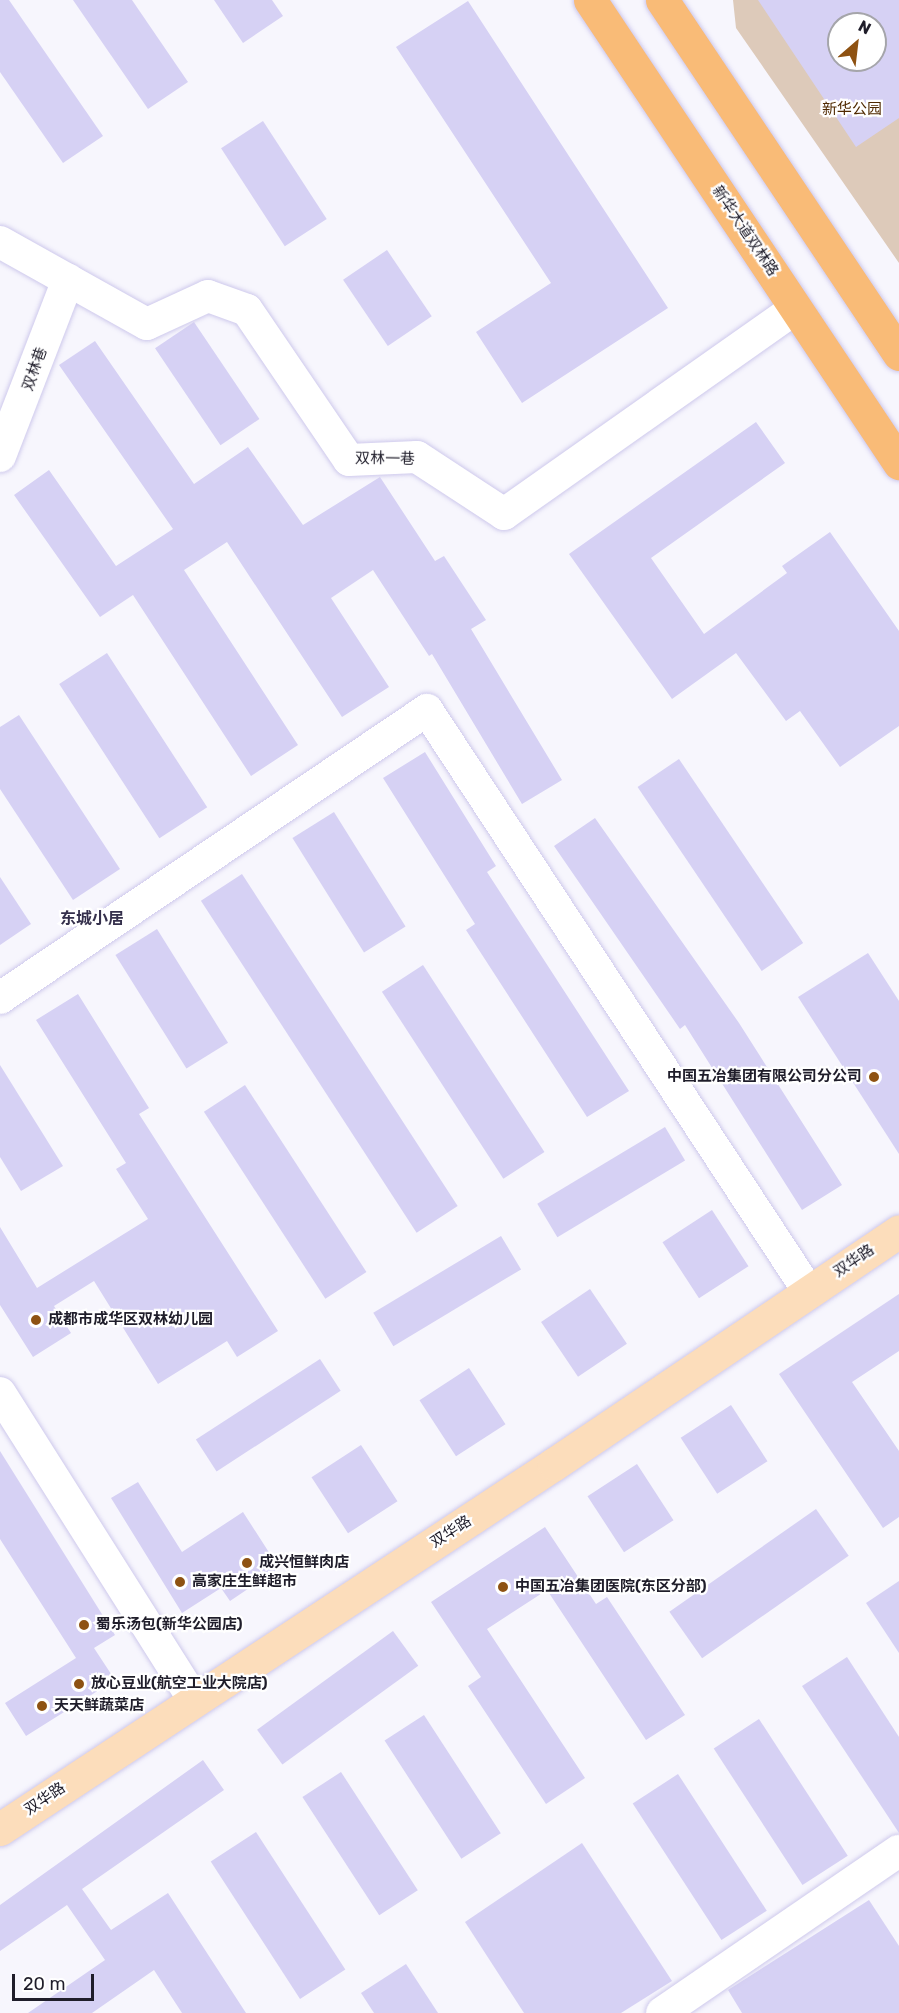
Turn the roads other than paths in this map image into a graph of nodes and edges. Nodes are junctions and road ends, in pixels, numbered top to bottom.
1 (590, 0) edge
2 (662, 0) edge
3 (0, 242) edge
4 (68, 280) junction
5 (796, 308) junction
6 (899, 354) edge
7 (0, 456) edge
8 (899, 463) edge
9 (0, 998) edge
10 (899, 1231) edge
11 (809, 1292) junction
12 (0, 1393) edge
13 (194, 1700) junction
14 (0, 1829) edge
15 (899, 1851) edge
16 (662, 2013) edge

1 - 5 main road, 新华大道双林路
2 - 6 main road
3 - 4 street, 双林一巷
4 - 5 street, 双林一巷
4 - 7 street, 双林巷
5 - 8 main road, 新华大道双林路
9 - 11 street
10 - 11 street, 双华路
11 - 13 street, 双华路
12 - 13 street
13 - 14 street, 双华路
15 - 16 street

